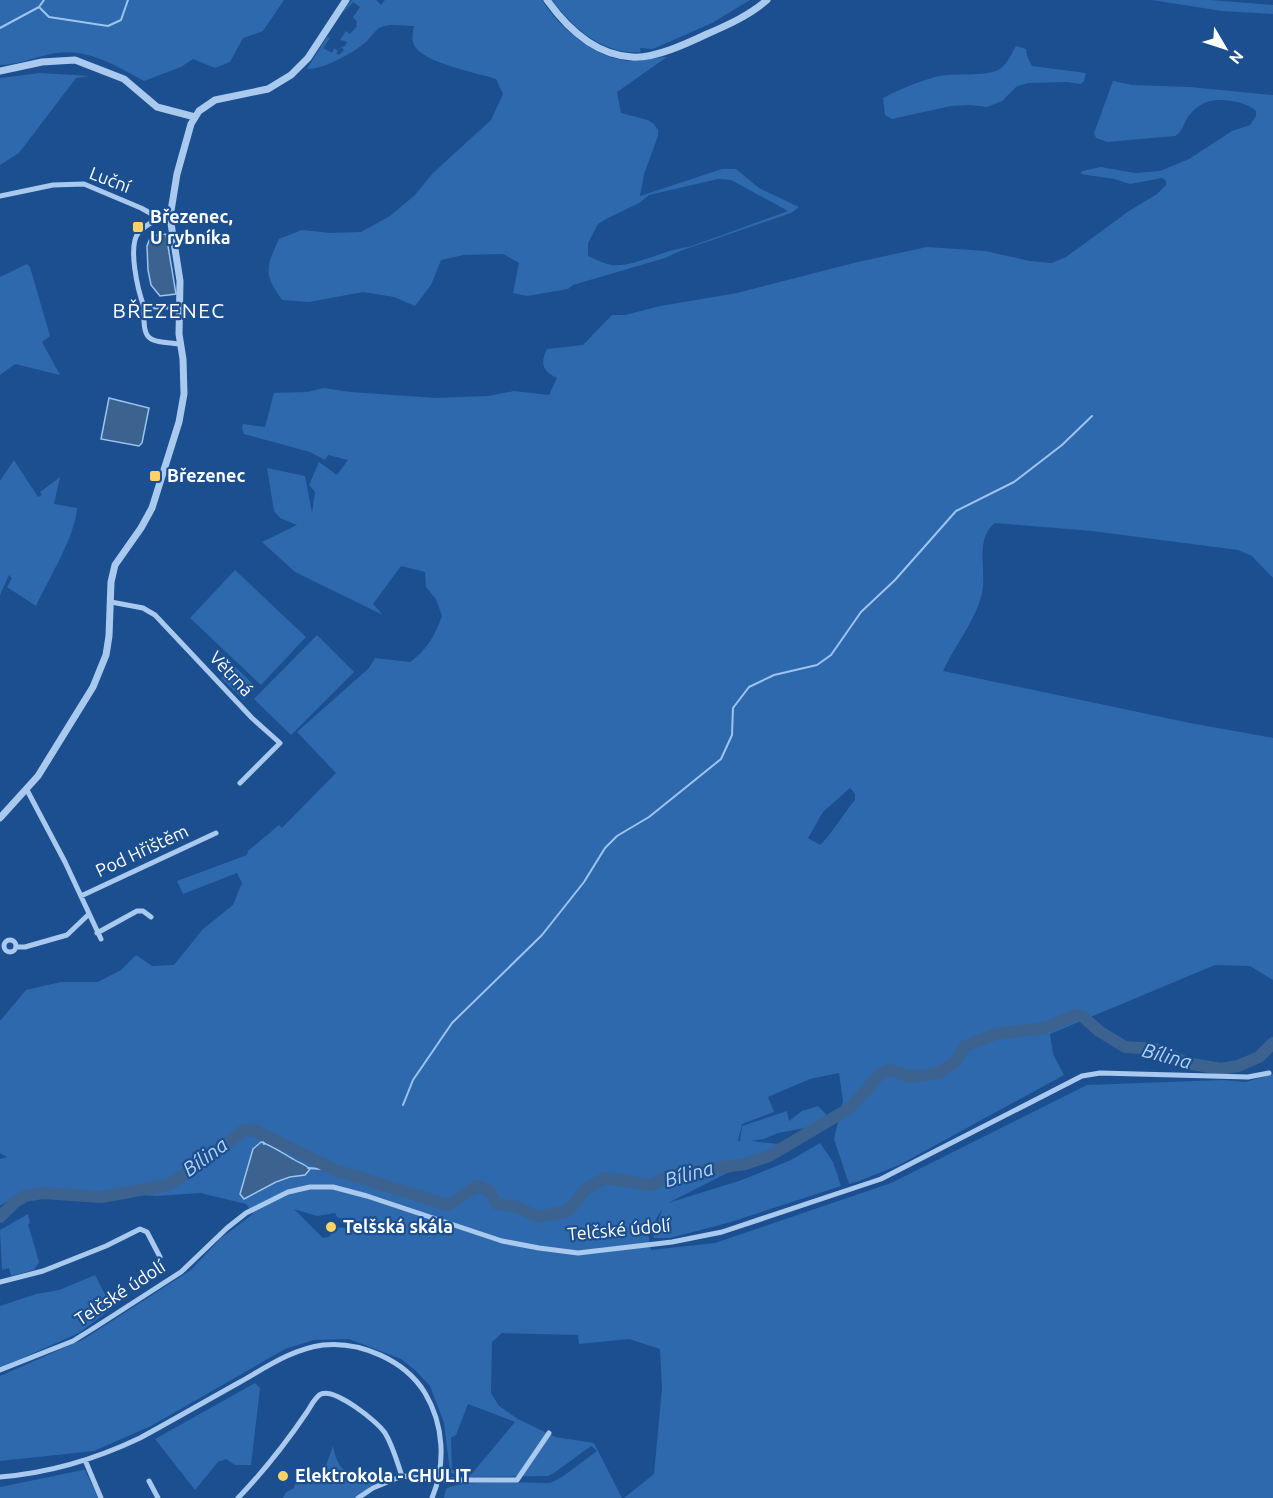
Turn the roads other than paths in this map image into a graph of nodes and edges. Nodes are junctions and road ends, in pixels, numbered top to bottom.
1 (346, 0) edge
2 (547, 0) edge
3 (767, 0) edge
4 (0, 70) edge
5 (195, 117) junction
6 (0, 196) edge
7 (170, 217) junction
8 (159, 218) junction
9 (144, 307) junction
10 (179, 307) junction
11 (180, 344) junction
12 (111, 602) junction
13 (240, 783) dead end
14 (27, 790) junction
15 (0, 818) edge
16 (216, 833) dead end
17 (81, 896) junction
18 (89, 914) junction
19 (151, 917) dead end
20 (97, 933) junction
21 (100, 939) dead end
22 (16, 947) dead end
23 (1269, 1073) dead end
24 (160, 1257) dead end
25 (0, 1282) edge
26 (0, 1370) edge
27 (549, 1433) dead end
28 (85, 1460) junction
29 (402, 1476) junction
30 (0, 1477) edge
31 (439, 1480) junction
32 (148, 1481) dead end
33 (101, 1498) edge
34 (158, 1498) edge
35 (238, 1498) edge
36 (358, 1498) edge
37 (432, 1498) edge

1 - 5 street
2 - 3 street
4 - 5 street
5 - 7 street
6 - 8 street, Luční
7 - 8 street
7 - 10 street
8 - 9 street
9 - 10 street
9 - 11 street
10 - 11 street
11 - 12 street
12 - 13 street, Větrná
12 - 14 street
14 - 15 street
14 - 17 street, Pod Hřištěm
16 - 17 street, Pod Hřištěm
17 - 18 street, Pod Hřištěm
18 - 20 street, Pod Hřištěm
18 - 22 street
19 - 20 street
20 - 21 street, Pod Hřištěm
23 - 26 street, Telčské údolí
24 - 25 street
27 - 31 street
28 - 30 street
28 - 31 street
28 - 33 street
29 - 31 street
29 - 35 street
29 - 36 street
31 - 37 street
32 - 34 street

